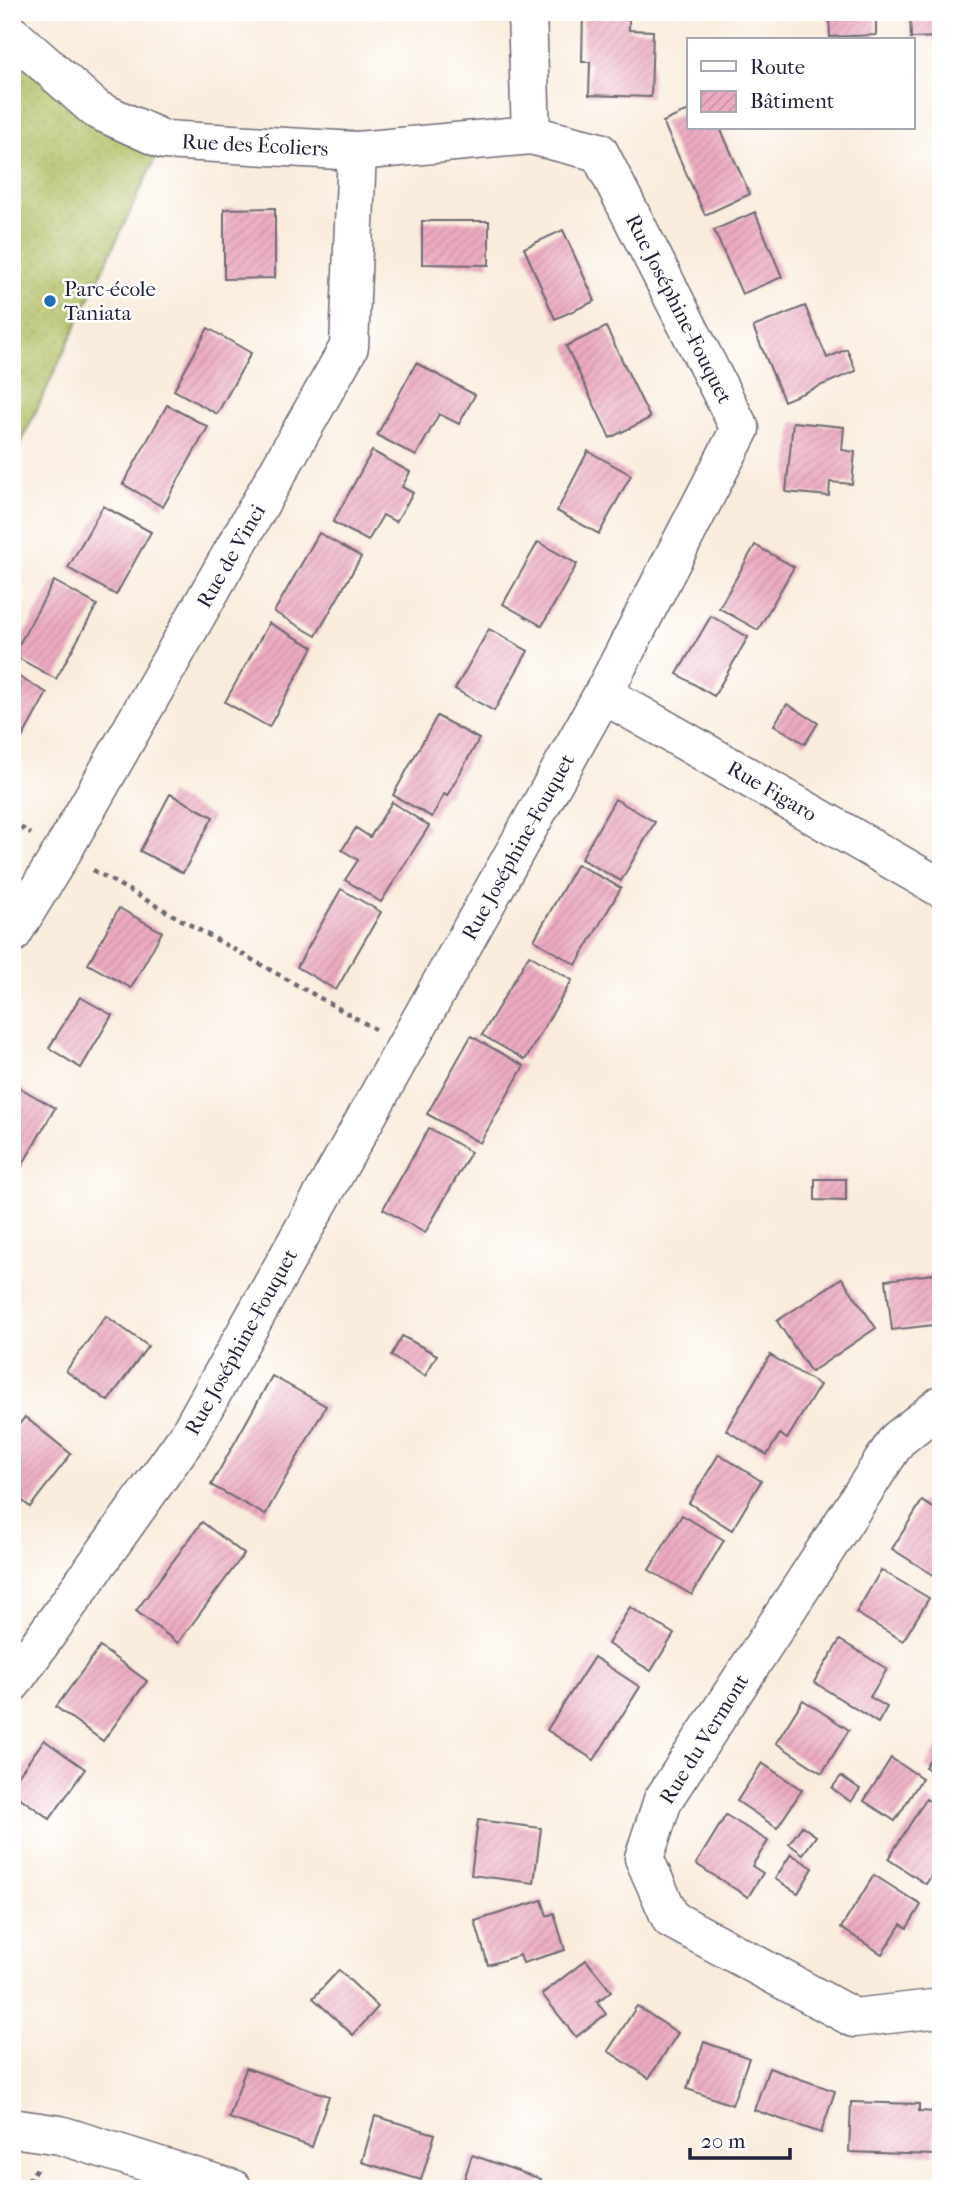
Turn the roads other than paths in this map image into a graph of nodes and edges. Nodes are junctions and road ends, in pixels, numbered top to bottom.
1 (527, 12) edge
2 (12, 35) edge
3 (531, 135) junction
4 (357, 151) junction
5 (603, 694) junction
6 (941, 888) edge
7 (12, 934) edge
8 (941, 1405) edge
9 (12, 1683) edge
10 (941, 2008) edge
11 (12, 2128) edge
12 (233, 2189) edge

1 - 3 street
2 - 4 street, Rue des Écoliers
3 - 4 street, Rue des Écoliers
3 - 5 street, Rue Joséphine-Fouquet
4 - 7 street, Rue de Vinci
5 - 6 street, Rue Figaro
5 - 9 street, Rue Joséphine-Fouquet
8 - 10 street, Rue du Vermont
11 - 12 street

